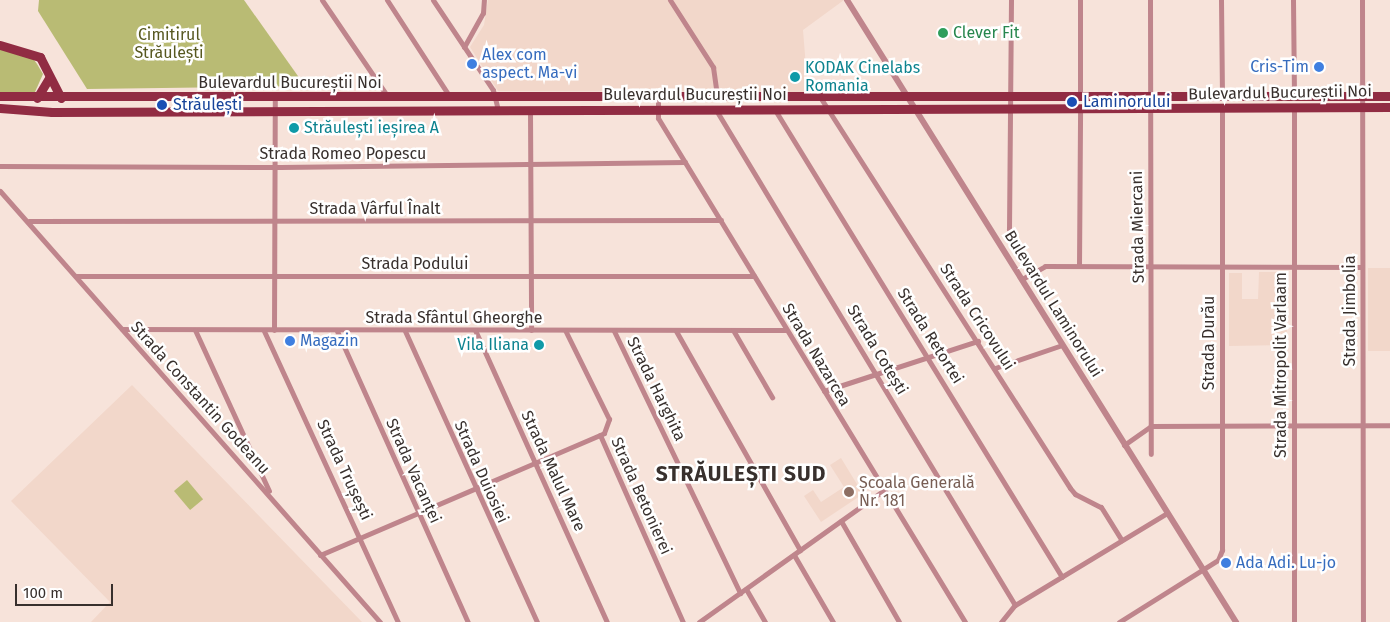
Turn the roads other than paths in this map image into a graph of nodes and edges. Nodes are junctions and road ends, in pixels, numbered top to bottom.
1 (322, 0) edge
2 (387, 0) edge
3 (433, 0) edge
4 (484, 0) edge
5 (670, 0) edge
6 (848, 0) edge
7 (1010, 0) edge
8 (1080, 0) edge
9 (1150, 0) edge
10 (1221, 0) edge
11 (1293, 0) edge
12 (1362, 0) edge
13 (0, 45) edge
14 (464, 47) junction
15 (49, 78) junction
16 (898, 82) junction
17 (1012, 95) junction
18 (1080, 95) junction
19 (0, 96) edge
20 (892, 96) junction
21 (908, 96) junction
22 (1150, 96) junction
23 (1222, 96) junction
24 (1294, 96) junction
25 (1362, 96) junction
26 (1390, 96) edge
27 (450, 97) junction
28 (820, 97) junction
29 (37, 98) junction
30 (61, 98) junction
31 (275, 98) junction
32 (389, 98) junction
33 (496, 98) junction
34 (658, 98) junction
35 (717, 98) junction
36 (1362, 107) junction
37 (1390, 107) edge
38 (0, 108) edge
39 (827, 108) junction
40 (1222, 108) junction
41 (1294, 108) junction
42 (916, 109) junction
43 (498, 110) junction
44 (530, 110) junction
45 (658, 110) junction
46 (716, 110) junction
47 (775, 110) junction
48 (1012, 110) junction
49 (1080, 110) junction
50 (1150, 110) junction
51 (275, 112) junction
52 (685, 162) junction
53 (531, 165) junction
54 (0, 166) edge
55 (274, 168) junction
56 (0, 191) edge
57 (531, 220) junction
58 (722, 220) junction
59 (29, 221) junction
60 (274, 222) junction
61 (1079, 266) junction
62 (1151, 266) junction
63 (1222, 266) junction
64 (1293, 267) junction
65 (1362, 267) junction
66 (1033, 270) junction
67 (76, 276) junction
68 (531, 276) junction
69 (754, 276) junction
70 (274, 277) junction
71 (1022, 280) junction
72 (122, 329) junction
73 (195, 330) junction
74 (274, 330) junction
75 (475, 330) junction
76 (531, 330) junction
77 (565, 330) junction
78 (676, 330) junction
79 (733, 330) junction
80 (786, 330) junction
81 (264, 331) junction
82 (337, 331) junction
83 (405, 331) junction
84 (614, 331) junction
85 (978, 341) junction
86 (1062, 345) junction
87 (929, 357) junction
88 (995, 368) junction
89 (877, 374) junction
90 (824, 391) junction
91 (772, 398) dead end
92 (1292, 425) junction
93 (1363, 425) junction
94 (1390, 425) edge
95 (1151, 426) junction
96 (1222, 426) junction
97 (600, 435) junction
98 (1124, 445) junction
99 (1151, 454) dead end
100 (535, 462) junction
101 (474, 488) junction
102 (884, 490) junction
103 (272, 498) junction
104 (1167, 512) junction
105 (419, 514) junction
106 (841, 520) junction
107 (361, 536) junction
108 (1122, 540) junction
109 (800, 550) junction
110 (794, 554) junction
111 (320, 555) junction
112 (1203, 570) junction
113 (1062, 577) junction
114 (746, 589) junction
115 (740, 593) junction
116 (1015, 606) junction
117 (380, 622) edge
118 (398, 622) edge
119 (468, 622) edge
120 (537, 622) edge
121 (608, 622) edge
122 (683, 622) edge
123 (700, 622) edge
124 (765, 622) edge
125 (833, 622) edge
126 (899, 622) edge
127 (965, 622) edge
128 (1001, 622) edge
129 (1119, 622) edge
130 (1236, 622) edge
131 (1294, 622) edge
132 (1363, 622) edge

1 - 32 street
2 - 27 street
3 - 14 street
4 - 14 street
5 - 35 street
6 - 16 street, Bulevardul Laminorului
7 - 17 street
8 - 18 street
9 - 22 street, Strada Miercani
10 - 23 street
11 - 24 street
12 - 25 street, Strada Jimbolia
13 - 15 main road
14 - 33 street
15 - 29 main road
15 - 30 main road
16 - 20 street
16 - 21 street, Bulevardul Laminorului
17 - 18 main road, Bulevardul Bucureștii Noi
17 - 21 main road, Bulevardul Bucureștii Noi
17 - 48 street
18 - 22 main road, Bulevardul Bucureștii Noi
19 - 29 main road, Bulevardul Bucureștii Noi
20 - 21 main road, Bulevardul Bucureștii Noi
20 - 28 main road, Bulevardul Bucureștii Noi
21 - 42 street, Bulevardul Laminorului
22 - 23 main road, Bulevardul Bucureștii Noi
22 - 50 street, Strada Miercani
23 - 24 main road, Bulevardul Bucureștii Noi
24 - 25 main road, Bulevardul Bucureștii Noi
25 - 26 main road, Bulevardul Bucureștii Noi
25 - 36 street, Strada Jimbolia
27 - 32 main road, Bulevardul Bucureștii Noi
27 - 33 main road, Bulevardul Bucureștii Noi
28 - 35 main road, Bulevardul Bucureștii Noi
28 - 39 street, Strada Cricovului
29 - 30 main road, Bulevardul Bucureștii Noi
30 - 31 main road, Bulevardul Bucureștii Noi
31 - 32 main road, Bulevardul Bucureștii Noi
31 - 51 street
33 - 34 main road, Bulevardul Bucureștii Noi
33 - 43 street
34 - 35 main road, Bulevardul Bucureștii Noi
34 - 45 street, Strada Nazarcea
36 - 37 main road, Bulevardul Bucureștii Noi
36 - 41 main road, Bulevardul Bucureștii Noi
36 - 65 street, Strada Jimbolia
38 - 51 main road, Bulevardul Bucureștii Noi
39 - 42 main road, Bulevardul Bucureștii Noi
39 - 47 main road, Bulevardul Bucureștii Noi
39 - 85 street, Strada Cricovului
40 - 41 main road, Bulevardul Bucureștii Noi
40 - 50 main road, Bulevardul Bucureștii Noi
40 - 63 street, Strada Durău
41 - 64 street, Strada Mitropolit Varlaam
42 - 48 main road, Bulevardul Bucureștii Noi
42 - 71 street, Bulevardul Laminorului
43 - 44 main road, Bulevardul Bucureștii Noi
43 - 51 main road, Bulevardul Bucureștii Noi
44 - 45 main road, Bulevardul Bucureștii Noi
44 - 53 street
45 - 46 main road, Bulevardul Bucureștii Noi
45 - 52 street, Strada Nazarcea
46 - 47 main road, Bulevardul Bucureștii Noi
46 - 89 street, Strada Cotești
47 - 87 street, Strada Retortei
48 - 49 main road, Bulevardul Bucureștii Noi
48 - 66 street, Bulevardul Laminorului
49 - 50 main road, Bulevardul Bucureștii Noi
49 - 61 street
50 - 62 street, Strada Miercani
51 - 55 street
52 - 53 street, Strada Romeo Popescu
52 - 58 street, Strada Nazarcea
53 - 55 street, Strada Romeo Popescu
53 - 57 street
54 - 55 street, Strada Romeo Popescu
55 - 60 street
56 - 59 street, Strada Constantin Godeanu
57 - 58 street, Strada Vârful Înalt
57 - 60 street, Strada Vârful Înalt
57 - 68 street
58 - 69 street, Strada Nazarcea
59 - 60 street, Strada Vârful Înalt
59 - 67 street, Strada Constantin Godeanu
60 - 70 street
61 - 62 street
61 - 66 street
62 - 63 street
62 - 95 street, Strada Miercani
63 - 64 street
63 - 96 street, Strada Durău
64 - 65 street
64 - 92 street, Strada Mitropolit Varlaam
65 - 93 street, Strada Jimbolia
66 - 71 street
67 - 70 street, Strada Podului
67 - 72 street, Strada Constantin Godeanu
68 - 69 street, Strada Podului
68 - 70 street, Strada Podului
68 - 76 street
69 - 80 street, Strada Nazarcea
70 - 74 street
71 - 86 street, Bulevardul Laminorului
72 - 73 street, Strada Sfântul Gheorghe
72 - 103 street, Strada Constantin Godeanu
73 - 81 street, Strada Sfântul Gheorghe
73 - 103 street
74 - 81 street, Strada Sfântul Gheorghe
74 - 82 street, Strada Sfântul Gheorghe
75 - 76 street, Strada Sfântul Gheorghe
75 - 83 street, Strada Sfântul Gheorghe
75 - 100 street, Strada Malul Mare
76 - 77 street, Strada Sfântul Gheorghe
77 - 84 street, Strada Sfântul Gheorghe
77 - 97 street, Strada Betonierei
78 - 79 street, Strada Sfântul Gheorghe
78 - 84 street, Strada Sfântul Gheorghe
78 - 109 street
79 - 80 street, Strada Sfântul Gheorghe
79 - 91 street
80 - 90 street, Strada Nazarcea
81 - 107 street, Strada Trușești
82 - 83 street, Strada Sfântul Gheorghe
82 - 105 street, Strada Vacanței
83 - 101 street, Strada Duiosiei
84 - 115 street, Strada Harghita
85 - 87 street
85 - 88 street, Strada Cricovului
86 - 88 street
86 - 98 street, Bulevardul Laminorului
87 - 89 street
87 - 113 street, Strada Retortei
88 - 108 street, Strada Cricovului
89 - 90 street
89 - 116 street, Strada Cotești
90 - 102 street, Strada Nazarcea
92 - 93 street
92 - 96 street
92 - 131 street, Strada Mitropolit Varlaam
93 - 94 street
93 - 132 street, Strada Jimbolia
95 - 96 street
95 - 98 street
95 - 99 street, Strada Miercani
96 - 112 street, Strada Durău
97 - 100 street
97 - 122 street, Strada Betonierei
98 - 104 street, Bulevardul Laminorului
100 - 101 street
100 - 121 street, Strada Malul Mare
101 - 105 street
101 - 120 street, Strada Duiosiei
102 - 106 street
102 - 127 street, Strada Nazarcea
103 - 111 street, Strada Constantin Godeanu
104 - 108 street
104 - 112 street, Bulevardul Laminorului
105 - 107 street
105 - 119 street, Strada Vacanței
106 - 109 street
106 - 126 street
107 - 111 street
107 - 118 street, Strada Trușești
108 - 113 street
109 - 110 street
110 - 114 street
110 - 125 street
111 - 117 street, Strada Constantin Godeanu
112 - 129 street, Strada Durău
112 - 130 street, Bulevardul Laminorului
113 - 116 street
114 - 115 street
114 - 124 street
115 - 123 street
116 - 128 street

